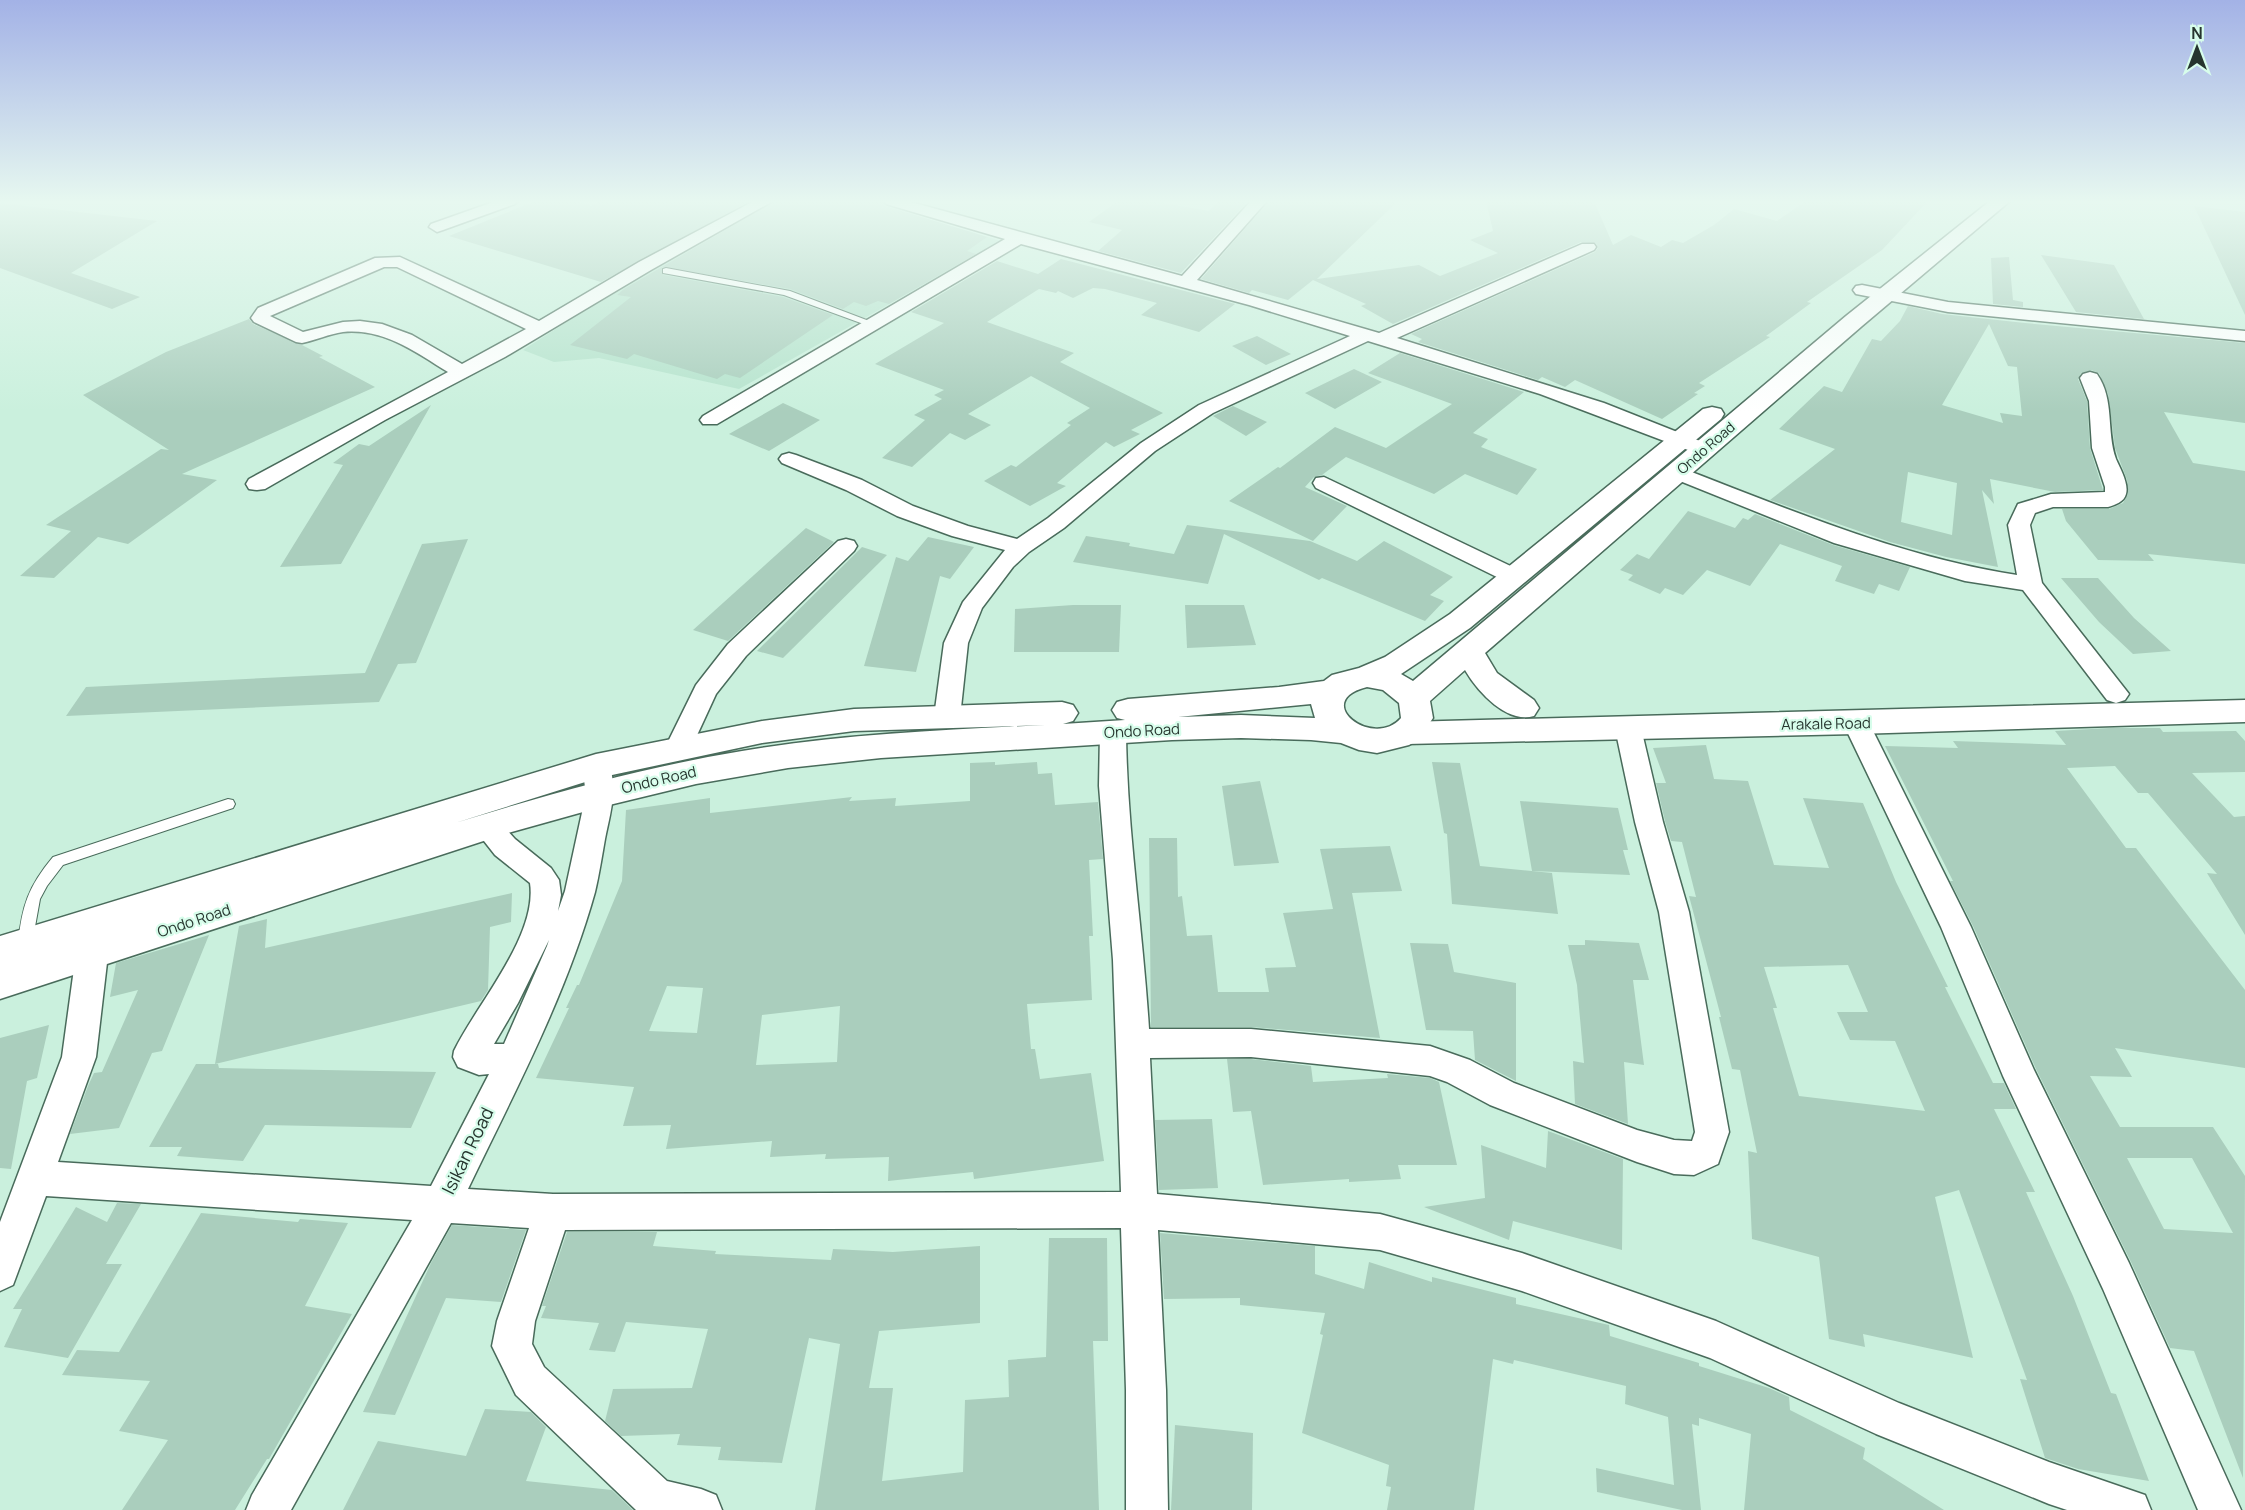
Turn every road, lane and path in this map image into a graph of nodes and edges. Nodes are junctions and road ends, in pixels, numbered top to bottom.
1 (359, 271) edge
2 (420, 271) edge
3 (636, 271) edge
4 (962, 271) edge
5 (1146, 271) edge
6 (1195, 271) edge
7 (1530, 271) edge
8 (1896, 271) edge
9 (1904, 271) edge
10 (666, 272) dead end
11 (1186, 282) junction
12 (1874, 293) junction
13 (872, 324) junction
14 (538, 328) junction
15 (2245, 336) edge
16 (1373, 337) junction
17 (462, 372) junction
18 (2090, 378) dead end
19 (710, 420) dead end
20 (1680, 440) junction
21 (1703, 449) junction
22 (789, 459) dead end
23 (1677, 473) junction
24 (1324, 483) dead end
25 (257, 484) dead end
26 (846, 546) dead end
27 (1021, 547) junction
28 (1513, 576) junction
29 (2031, 584) junction
30 (1468, 649) junction
31 (1367, 677) junction
32 (2245, 690) edge
33 (1329, 691) junction
34 (2116, 694) junction
35 (1523, 708) junction
36 (2245, 711) edge
37 (1412, 713) junction
38 (947, 717) junction
39 (1856, 723) junction
40 (1628, 728) junction
41 (1113, 732) junction
42 (1345, 732) junction
43 (676, 750) junction
44 (598, 780) junction
45 (228, 804) dead end
46 (487, 827) junction
47 (13, 948) edge
48 (92, 954) junction
49 (0, 983) edge
50 (1133, 1044) junction
51 (514, 1058) junction
52 (34, 1178) junction
53 (441, 1205) junction
54 (1138, 1210) junction
55 (553, 1212) junction
56 (0, 1272) edge
57 (267, 1510) edge
58 (702, 1510) edge
59 (1147, 1510) edge
60 (2130, 1510) edge
61 (2220, 1510) edge

1 - 17 street
2 - 14 street
3 - 14 street
4 - 13 street
5 - 11 street
6 - 11 street
7 - 16 street
8 - 12 main road, Ondo Road
9 - 12 main road, Ondo Road
10 - 13 lane
11 - 16 street
12 - 15 street
12 - 20 main road, Ondo Road
12 - 21 main road, Ondo Road
13 - 19 street
14 - 17 street
16 - 20 street
16 - 27 street
17 - 25 street
18 - 29 street
20 - 21 street
20 - 28 main road, Ondo Road
21 - 23 main road, Ondo Road
22 - 27 street
23 - 29 street
23 - 30 main road, Ondo Road
24 - 28 street
26 - 43 street
27 - 38 street
28 - 31 main road, Ondo Road
29 - 34 street
30 - 35 main road
30 - 37 main road, Ondo Road
31 - 33 main road
31 - 37 main road
32 - 34 main road, Arakale Road
33 - 38 main road, Ondo Road
33 - 42 main road
34 - 35 main road, Arakale Road
35 - 37 main road, Arakale Road
36 - 39 main road, Arakale Road
37 - 40 main road, Arakale Road
37 - 42 main road
38 - 43 main road, Ondo Road
39 - 40 main road, Arakale Road
39 - 61 street
40 - 50 street
41 - 42 main road, Ondo Road
41 - 44 main road, Ondo Road
41 - 50 street
43 - 44 main road, Ondo Road
44 - 46 main road, Ondo Road
44 - 47 main road, Ondo Road
44 - 51 street, Isikan Road
45 - 47 lane
46 - 48 main road, Ondo Road
46 - 51 street
48 - 49 main road, Ondo Road
48 - 52 street
50 - 54 street
51 - 53 street, Isikan Road
52 - 53 street
52 - 56 street
53 - 55 street
53 - 57 street, Isikan Road
54 - 55 street
54 - 59 street
54 - 60 street
55 - 58 street

